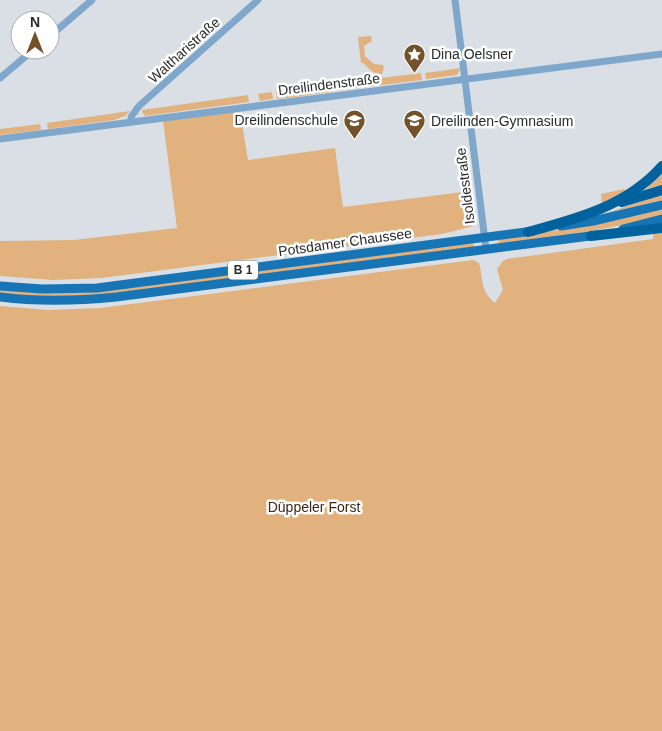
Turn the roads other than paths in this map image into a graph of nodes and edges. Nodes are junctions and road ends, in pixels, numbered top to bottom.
1 (92, 0) edge
2 (258, 0) edge
3 (455, 0) edge
4 (60, 27) edge
5 (662, 54) edge
6 (21, 60) edge
7 (0, 78) edge
8 (465, 79) junction
9 (132, 122) junction
10 (0, 138) edge
11 (662, 166) edge
12 (662, 190) edge
13 (662, 205) edge
14 (607, 206) junction
15 (662, 219) edge
16 (662, 228) edge
17 (528, 232) junction
18 (591, 236) junction
19 (484, 238) junction
20 (486, 250) junction
21 (0, 286) edge
22 (0, 297) edge

1 - 4 street
2 - 9 street, Waltharistraße
3 - 8 street, Isoldestraße
5 - 8 street, Dreilindenstraße
6 - 7 street
8 - 9 street, Dreilindenstraße
8 - 19 street, Isoldestraße
9 - 10 street, Dreilindenstraße
11 - 14 highway
12 - 14 highway
13 - 17 main road, Potsdamer Chaussee / B 1
14 - 17 highway
15 - 18 main road, Potsdamer Chaussee / B 1
16 - 18 highway
17 - 19 main road, Potsdamer Chaussee / B 1
18 - 20 main road, Potsdamer Chaussee / B 1
19 - 20 street, Isoldestraße
19 - 21 main road, Potsdamer Chaussee / B 1
20 - 22 main road, Potsdamer Chaussee / B 1

